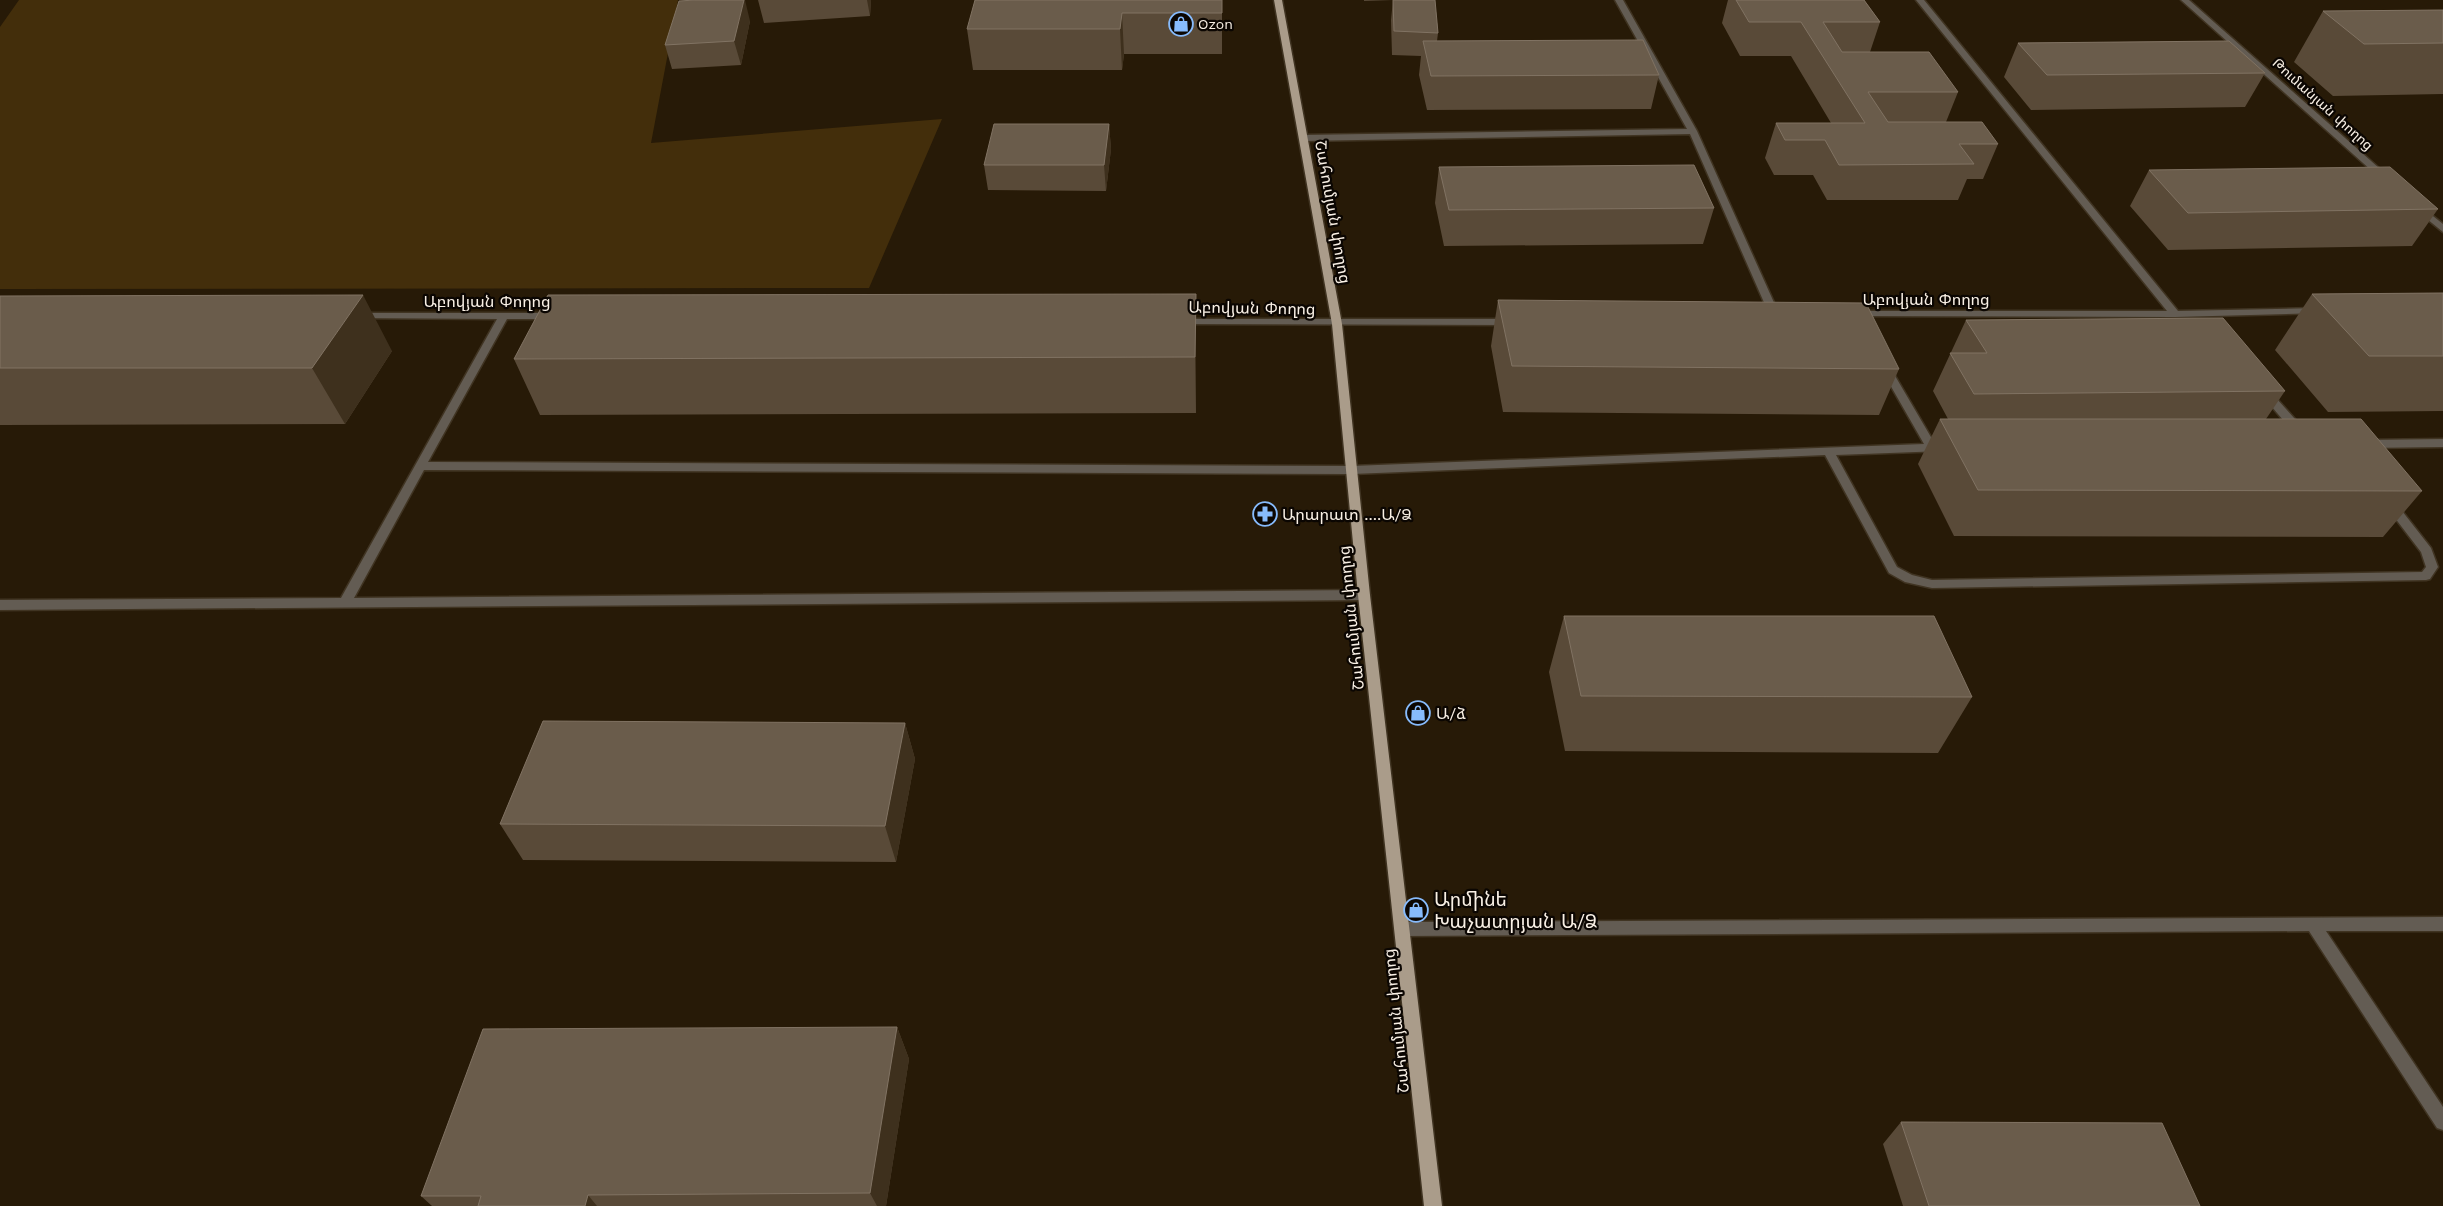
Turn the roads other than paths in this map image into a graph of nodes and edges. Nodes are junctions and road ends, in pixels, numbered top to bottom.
1 (1278, 0) edge
2 (1619, 0) edge
3 (1920, 0) edge
4 (2185, 0) edge
5 (1694, 131) junction
6 (1304, 138) junction
7 (2391, 183) edge
8 (2414, 203) edge
9 (2443, 229) edge
10 (2325, 311) edge
11 (2175, 314) junction
12 (2197, 314) junction
13 (346, 316) edge
14 (504, 316) junction
15 (564, 316) edge
16 (1853, 317) edge
17 (1776, 319) edge
18 (1168, 322) edge
19 (1517, 322) edge
20 (1337, 324) junction
21 (2210, 328) edge
22 (1878, 355) edge
23 (2254, 379) edge
24 (2304, 437) edge
25 (2443, 443) edge
26 (2352, 444) edge
27 (1951, 446) edge
28 (1931, 447) junction
29 (1828, 450) junction
30 (421, 466) junction
31 (1352, 470) junction
32 (2385, 497) edge
33 (1364, 594) junction
34 (345, 602) junction
35 (0, 605) edge
36 (2313, 924) junction
37 (2443, 924) edge
38 (1403, 929) junction
39 (2443, 1122) edge
40 (1433, 1206) edge

1 - 6 main road, Շահումյան փողոց
2 - 5 street
3 - 11 street
4 - 7 street, Թումանյան փողոց
5 - 6 street
5 - 17 street
6 - 20 main road, Շահումյան փողոց
8 - 9 street
10 - 12 street, Աբովյան Փողոց
11 - 12 street, Աբովյան Փողոց
11 - 16 street, Աբովյան Փողոց
12 - 21 street
13 - 14 street, Աբովյան Փողոց
14 - 15 street, Աբովյան Փողոց
14 - 30 street
18 - 20 street, Աբովյան Փողոց
19 - 20 street, Աբովյան Փողոց
20 - 31 main road, Շահումյան փողոց
22 - 28 street
23 - 24 street
25 - 26 street
27 - 28 street
28 - 29 street
29 - 31 street
29 - 32 street
30 - 31 street
30 - 34 street
31 - 33 main road, Շահումյան փողոց
33 - 34 street
33 - 38 main road, Շահումյան փողոց
34 - 35 street
36 - 37 street
36 - 38 street
36 - 39 street
38 - 40 main road, Շահումյան փողոց

